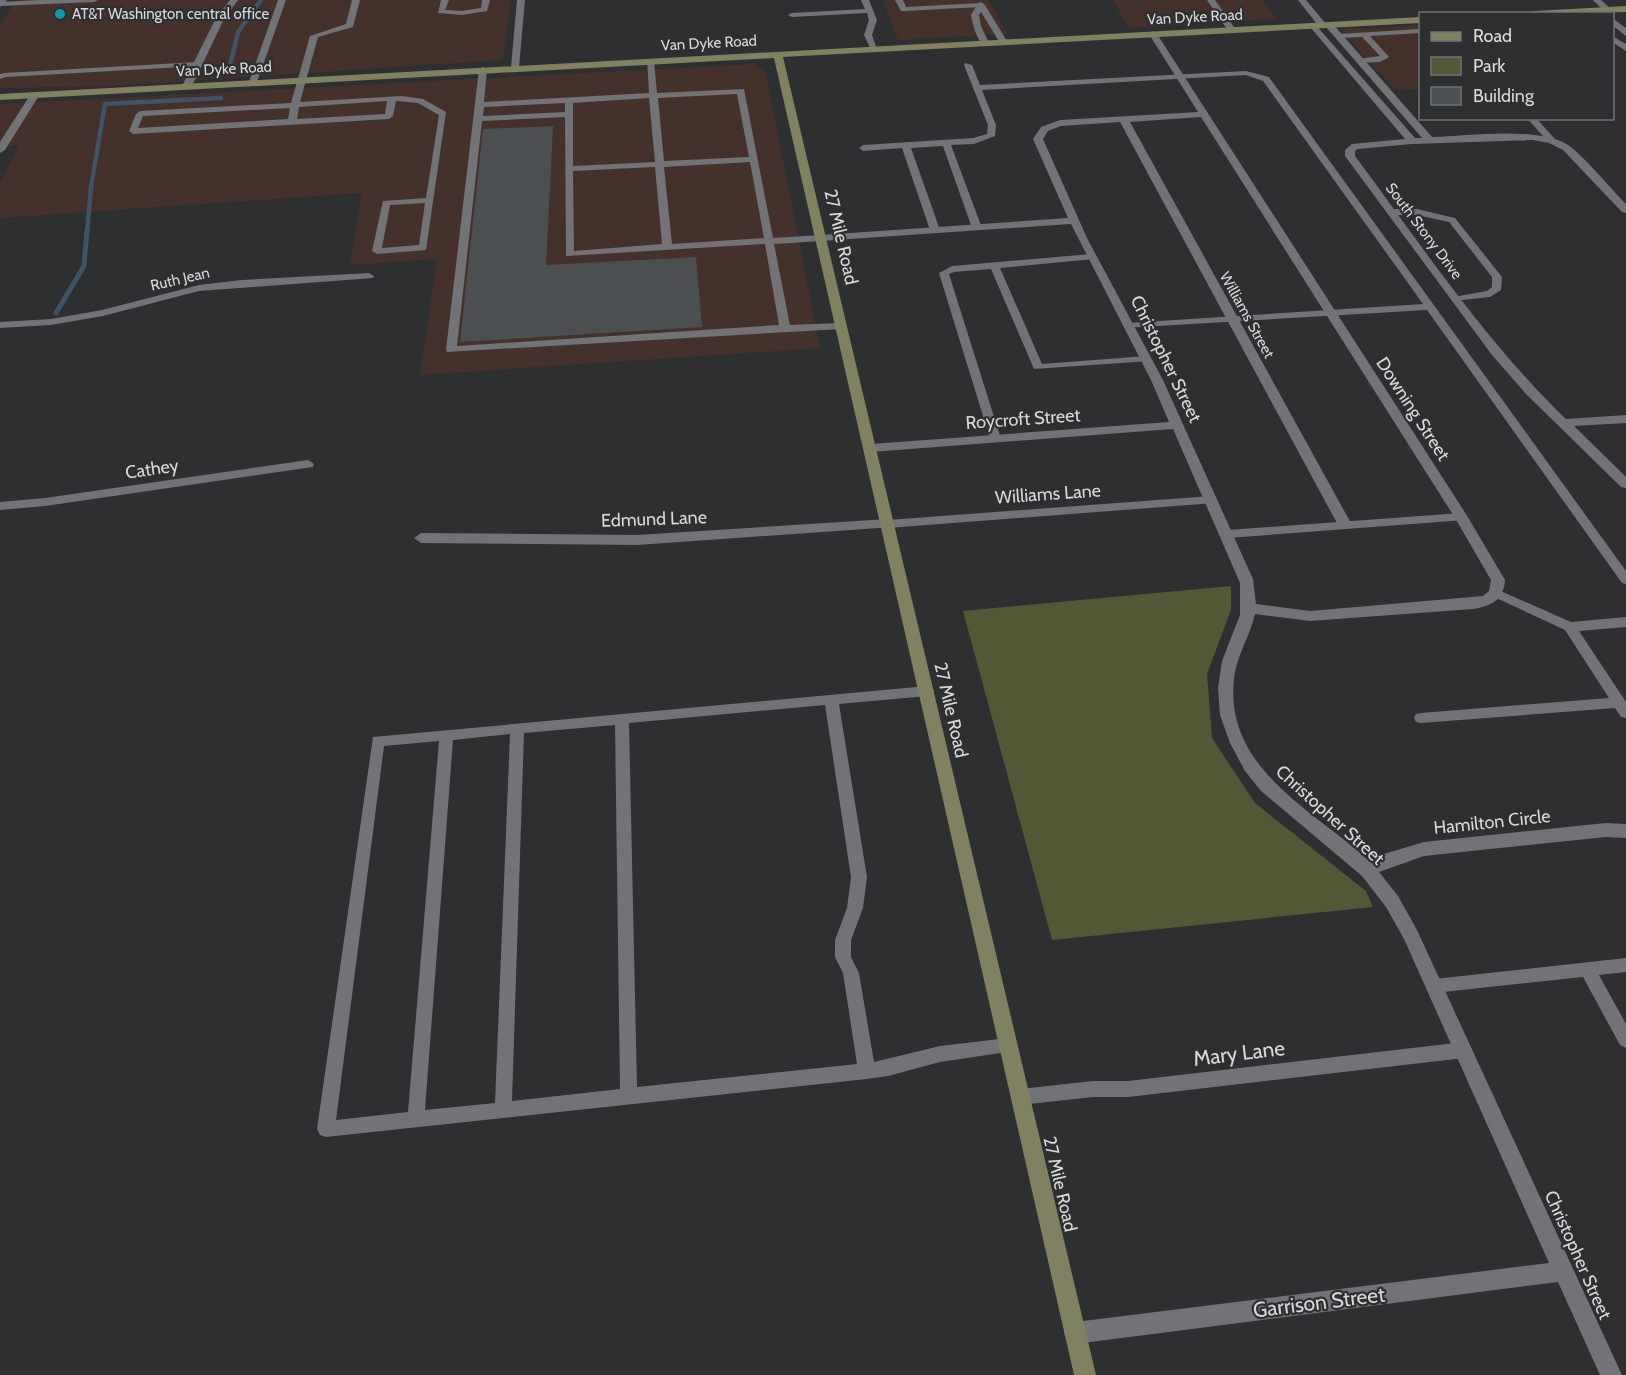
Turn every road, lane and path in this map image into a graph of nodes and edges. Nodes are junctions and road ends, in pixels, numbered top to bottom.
1 (94, 0) edge
2 (234, 0) edge
3 (282, 0) edge
4 (356, 0) edge
5 (445, 0) edge
6 (486, 0) edge
7 (521, 0) edge
8 (865, 0) edge
9 (899, 0) edge
10 (1210, 0) edge
11 (1302, 0) edge
12 (1597, 0) edge
13 (979, 2) edge
14 (1, 3) edge
15 (1626, 9) edge
16 (870, 11) junction
17 (1605, 11) edge
18 (1583, 12) edge
19 (792, 15) dead end
20 (1419, 20) edge
21 (1614, 22) edge
22 (1322, 26) junction
23 (1232, 30) junction
24 (1419, 31) edge
25 (1626, 33) edge
26 (1152, 34) junction
27 (1364, 34) junction
28 (1339, 36) junction
29 (1003, 42) junction
30 (986, 43) junction
31 (875, 50) junction
32 (778, 54) junction
33 (1360, 60) junction
34 (650, 61) junction
35 (197, 64) junction
36 (968, 65) dead end
37 (515, 67) junction
38 (483, 69) junction
39 (1181, 76) junction
40 (0, 77) edge
41 (302, 80) junction
42 (253, 82) junction
43 (187, 86) junction
44 (978, 88) junction
45 (35, 94) junction
46 (0, 96) edge
47 (654, 96) junction
48 (392, 99) junction
49 (569, 100) junction
50 (296, 105) junction
51 (480, 105) junction
52 (569, 114) junction
53 (1205, 114) junction
54 (1123, 118) junction
55 (478, 119) junction
56 (1533, 120) edge
57 (292, 122) junction
58 (1412, 141) junction
59 (1430, 141) junction
60 (1552, 141) junction
61 (946, 144) junction
62 (906, 146) junction
63 (863, 148) dead end
64 (0, 150) edge
65 (754, 159) junction
66 (660, 164) junction
67 (569, 169) junction
68 (430, 200) junction
69 (1626, 210) edge
70 (1391, 212) junction
71 (1073, 221) junction
72 (977, 228) junction
73 (935, 230) junction
74 (821, 238) junction
75 (769, 241) junction
76 (667, 247) junction
77 (1091, 257) junction
78 (994, 265) junction
79 (369, 276) dead end
80 (1457, 299) junction
81 (1430, 307) junction
82 (1330, 313) junction
83 (1232, 319) junction
84 (0, 325) edge
85 (842, 326) junction
86 (1128, 326) junction
87 (785, 328) junction
88 (1146, 359) junction
89 (1626, 419) edge
90 (1565, 423) junction
91 (1177, 425) junction
92 (996, 439) junction
93 (871, 448) junction
94 (308, 464) dead end
95 (1626, 484) edge
96 (1211, 500) junction
97 (0, 506) edge
98 (1461, 517) junction
99 (888, 524) junction
100 (1345, 525) junction
101 (1228, 534) junction
102 (421, 538) dead end
103 (1626, 580) edge
104 (1496, 593) junction
105 (1249, 608) junction
106 (1626, 622) edge
107 (1570, 627) junction
108 (927, 691) junction
109 (831, 699) junction
110 (1622, 708) edge
111 (1421, 718) dead end
112 (622, 719) junction
113 (517, 729) junction
114 (446, 735) junction
115 (1626, 831) edge
116 (1367, 870) junction
117 (1626, 966) edge
118 (1587, 969) junction
119 (1434, 986) junction
120 (1626, 1040) edge
121 (1008, 1046) junction
122 (1464, 1050) junction
123 (867, 1071) junction
124 (630, 1096) junction
125 (1020, 1097) junction
126 (503, 1110) junction
127 (416, 1119) junction
128 (1564, 1271) junction
129 (1075, 1333) junction
130 (1085, 1375) edge
131 (1611, 1375) edge

1 - 14 lane
2 - 35 street
3 - 42 lane
4 - 41 lane
5 - 6 lane
7 - 37 street
8 - 16 lane
9 - 13 lane
10 - 23 street
11 - 22 lane
12 - 17 lane
13 - 29 street
13 - 30 street
15 - 17 street
16 - 19 lane
16 - 31 lane
17 - 18 street
20 - 22 street, Van Dyke Road
21 - 25 street
22 - 23 street, Van Dyke Road
22 - 28 street
22 - 58 street
23 - 26 street, Van Dyke Road
24 - 27 lane
26 - 29 street, Van Dyke Road
26 - 39 street, Downing Street
27 - 28 lane
27 - 33 lane
28 - 33 street
29 - 30 street, Van Dyke Road
30 - 31 street, Van Dyke Road
31 - 32 street, Van Dyke Road
32 - 34 street, Van Dyke Road
32 - 74 street, 27 Mile Road
33 - 59 street
34 - 37 street, Van Dyke Road
34 - 47 lane
35 - 40 lane
35 - 43 street
36 - 44 lane
37 - 38 street, Van Dyke Road
38 - 41 street, Van Dyke Road
38 - 51 lane
39 - 44 lane
39 - 53 street, Downing Street
39 - 81 lane
41 - 42 street, Van Dyke Road
41 - 50 lane
42 - 43 street, Van Dyke Road
43 - 45 street, Van Dyke Road
44 - 61 lane
45 - 46 street, Van Dyke Road
45 - 64 street
47 - 49 lane
47 - 65 lane
47 - 66 lane
48 - 50 lane
48 - 57 lane
48 - 68 lane
49 - 51 lane
49 - 52 lane
50 - 57 lane
50 - 57 lane
51 - 55 lane
52 - 55 lane
52 - 67 lane
53 - 54 street, Christopher Street
53 - 82 street, Downing Street
54 - 71 street, Christopher Street
54 - 83 street, Williams Street
55 - 87 lane
56 - 60 lane
58 - 59 street
58 - 70 street, South Stony Drive
59 - 60 street
60 - 69 street
61 - 62 lane
61 - 72 lane
62 - 63 lane
62 - 73 lane
65 - 66 lane
65 - 75 lane
66 - 67 lane
66 - 76 lane
67 - 76 lane
68 - 68 lane
70 - 80 street, South Stony Drive
70 - 80 lane
71 - 72 street
71 - 77 street, Christopher Street
72 - 73 street
73 - 74 street
74 - 75 lane
74 - 85 street, 27 Mile Road
75 - 76 lane
75 - 87 lane
77 - 78 lane
77 - 86 street, Christopher Street
78 - 88 lane
78 - 92 lane
79 - 84 street, Ruth Jean
80 - 90 street, South Stony Drive
81 - 82 lane
81 - 103 lane
82 - 83 lane
82 - 98 street, Downing Street
83 - 86 lane
83 - 100 street, Williams Street
85 - 87 lane
85 - 93 street, 27 Mile Road
86 - 88 street, Christopher Street
88 - 91 street, Christopher Street
89 - 90 street
90 - 95 street, South Stony Drive
91 - 92 street, Roycroft Street
91 - 96 street, Christopher Street
92 - 93 street, Roycroft Street
93 - 99 street, 27 Mile Road
94 - 97 street, Cathey
96 - 99 lane, Williams Lane
96 - 101 street, Christopher Street
98 - 100 lane
98 - 104 street, Downing Street
99 - 102 street, Edmund Lane
99 - 108 street, 27 Mile Road
100 - 101 lane
101 - 105 street, Christopher Street
104 - 105 street
104 - 107 lane
105 - 116 street, Christopher Street
106 - 107 lane
107 - 110 lane
108 - 109 lane
108 - 121 street, 27 Mile Road
109 - 112 lane
109 - 123 lane
110 - 111 lane
112 - 113 lane
112 - 124 lane
113 - 114 lane
113 - 126 lane
114 - 127 lane
114 - 127 lane
115 - 116 street, Hamilton Circle
116 - 119 street, Christopher Street
117 - 118 lane
118 - 119 lane
118 - 120 lane
119 - 122 street, Christopher Street
121 - 123 lane
121 - 125 street, 27 Mile Road
122 - 125 lane, Mary Lane
122 - 128 street, Christopher Street
123 - 124 lane
124 - 126 lane
125 - 129 street, 27 Mile Road
126 - 127 lane
128 - 129 street, Garrison Street
128 - 131 street, Christopher Street
129 - 130 street, 27 Mile Road

